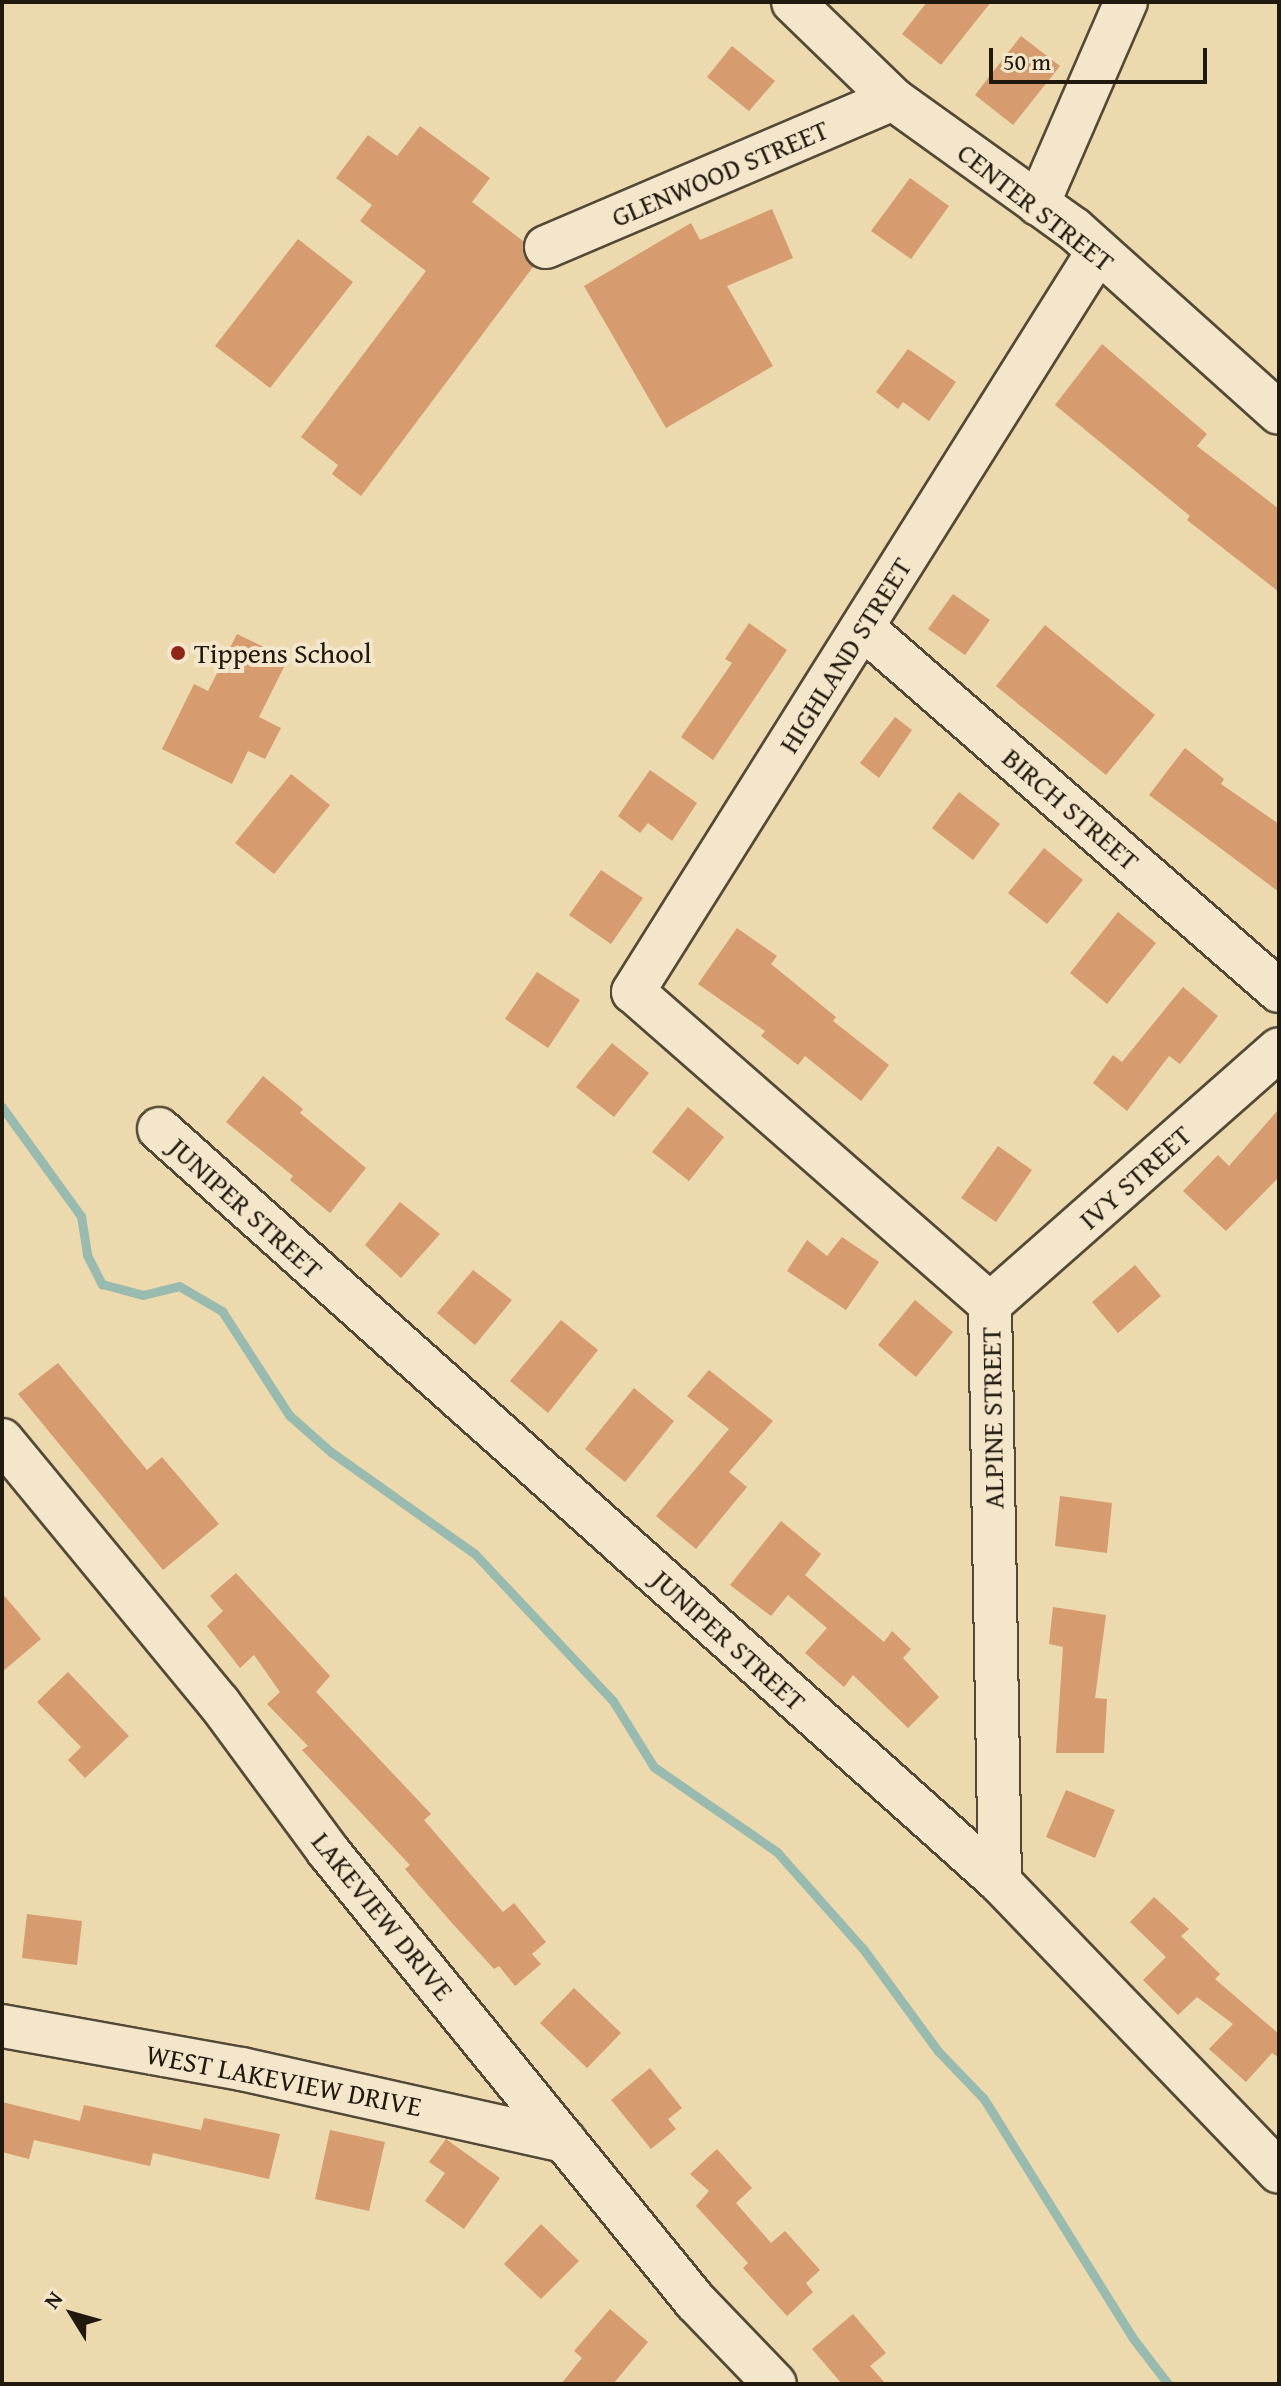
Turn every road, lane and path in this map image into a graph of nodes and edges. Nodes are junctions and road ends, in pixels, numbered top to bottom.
1 (793, 2) edge
2 (1126, 2) edge
3 (893, 99) junction
4 (1038, 204) junction
5 (546, 247) dead end
6 (1097, 253) junction
7 (1279, 413) edge
8 (863, 628) junction
9 (1279, 991) edge
10 (692, 1041) joint
11 (1279, 1049) edge
12 (159, 1129) dead end
13 (990, 1304) junction
14 (2, 1440) edge
15 (1000, 1882) junction
16 (2, 2026) edge
17 (565, 2141) junction
18 (1279, 2172) edge
19 (775, 2384) edge

1 - 3 street, CENTER STREET
2 - 4 street
3 - 4 street, CENTER STREET
3 - 5 street, GLENWOOD STREET
4 - 6 street, CENTER STREET
6 - 7 street, CENTER STREET
6 - 8 street, HIGHLAND STREET
8 - 9 street, BIRCH STREET
8 - 10 street, HIGHLAND STREET
10 - 13 street, ALPINE STREET
11 - 13 street, IVY STREET
12 - 15 street, JUNIPER STREET
13 - 15 street, ALPINE STREET
14 - 17 street, LAKEVIEW DRIVE
15 - 18 street, JUNIPER STREET
16 - 17 street, WEST LAKEVIEW DRIVE
17 - 19 street, LAKEVIEW DRIVE

